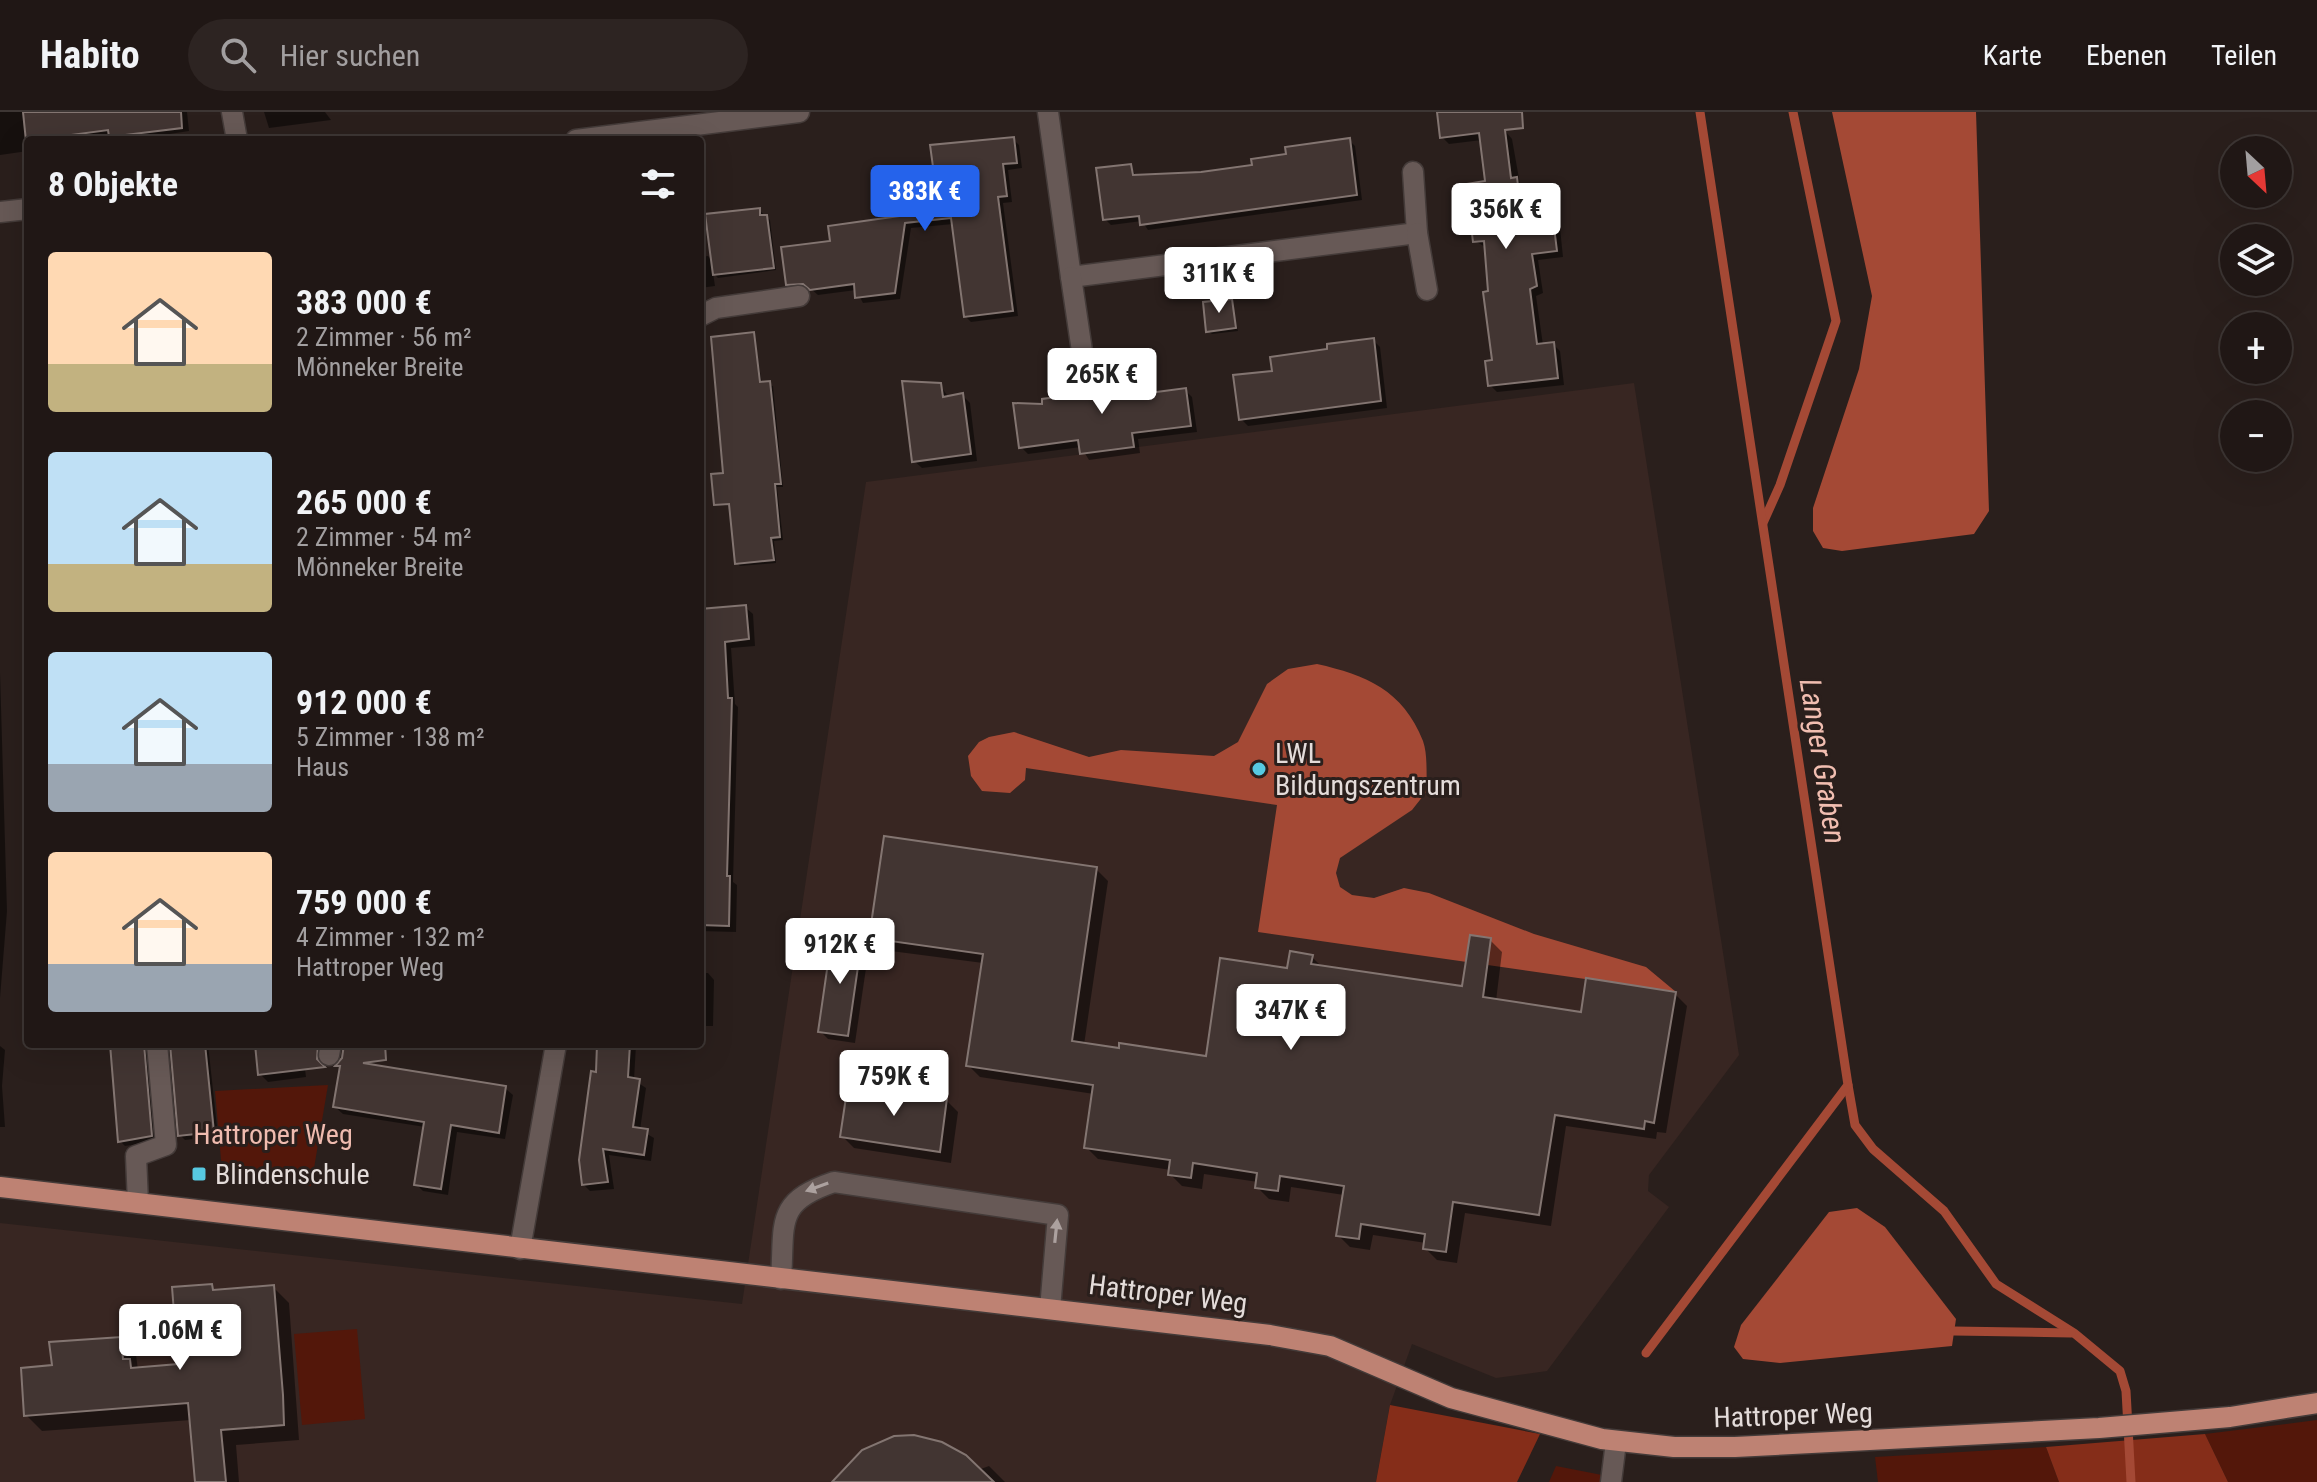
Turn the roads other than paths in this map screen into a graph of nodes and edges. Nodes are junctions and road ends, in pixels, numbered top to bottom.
1 (232, 112) edge
2 (799, 112) edge
3 (1048, 112) edge
4 (236, 136) edge
5 (608, 136) edge
6 (1413, 172) dead end
7 (24, 209) edge
8 (0, 212) edge
9 (1417, 233) junction
10 (1071, 277) junction
11 (1427, 290) dead end
12 (799, 296) dead end
13 (704, 314) edge
14 (1082, 351) dead end
15 (157, 1048) edge
16 (555, 1048) edge
17 (0, 1187) edge
18 (138, 1203) junction
19 (520, 1249) junction
20 (781, 1279) junction
21 (1050, 1309) junction
22 (2317, 1403) edge
23 (1616, 1442) junction
24 (1611, 1482) edge

1 - 4 street
2 - 5 street
3 - 10 street
6 - 9 street
7 - 8 street
9 - 10 street
9 - 11 street
10 - 14 street
12 - 13 street
15 - 18 street
16 - 19 street
17 - 18 main road, Hattroper Weg
18 - 19 main road, Hattroper Weg
19 - 20 main road, Hattroper Weg
20 - 21 main road, Hattroper Weg
21 -> 20 street
21 - 23 main road, Hattroper Weg
22 - 23 main road, Hattroper Weg
23 - 24 street

